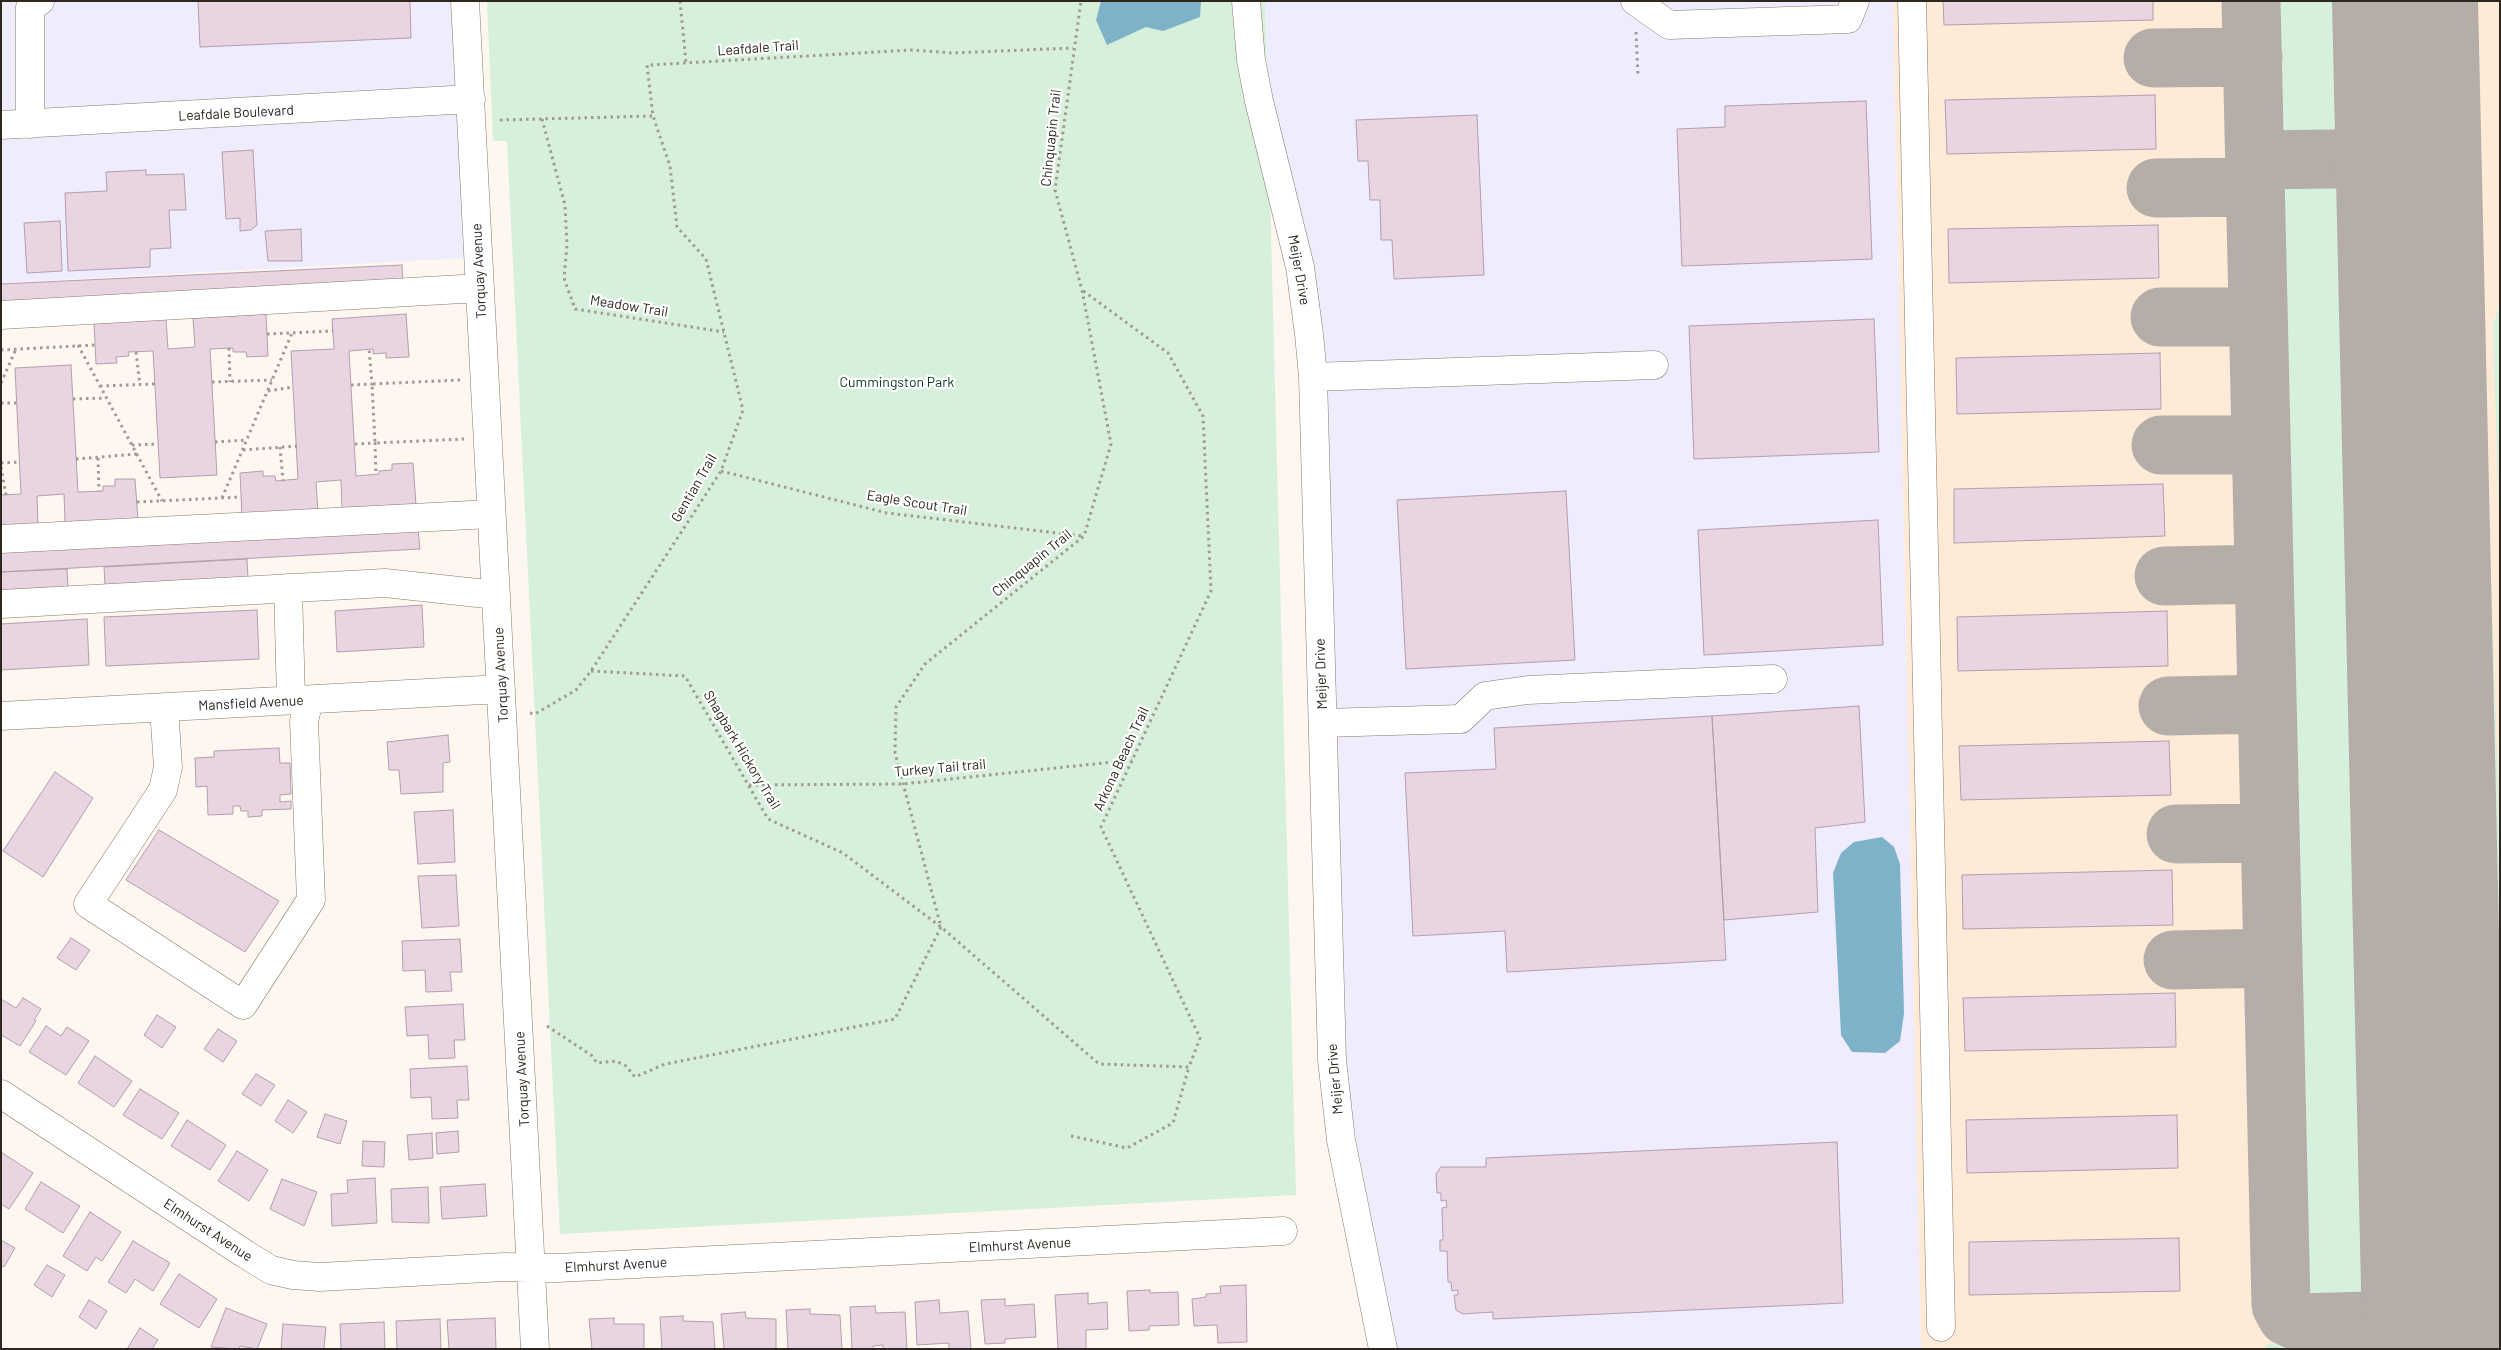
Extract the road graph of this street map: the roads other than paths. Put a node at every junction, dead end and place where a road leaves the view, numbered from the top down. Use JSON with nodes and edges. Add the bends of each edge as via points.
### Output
{"nodes":[{"id":1,"x":40,"y":1,"type":"edge"},
{"id":2,"x":465,"y":1,"type":"edge"},
{"id":3,"x":1246,"y":1,"type":"edge"},
{"id":4,"x":1635,"y":1,"type":"edge"},
{"id":5,"x":1855,"y":1,"type":"edge"},
{"id":6,"x":1912,"y":1,"type":"edge"},
{"id":7,"x":471,"y":99,"type":"junction"},
{"id":8,"x":30,"y":124,"type":"junction"},
{"id":9,"x":1,"y":125,"type":"edge"},
{"id":10,"x":480,"y":288,"type":"junction"},
{"id":11,"x":1,"y":315,"type":"edge"},
{"id":12,"x":1654,"y":365,"type":"dead end"},
{"id":13,"x":1313,"y":377,"type":"junction"},
{"id":14,"x":491,"y":514,"type":"junction"},
{"id":15,"x":1,"y":539,"type":"edge"},
{"id":16,"x":288,"y":588,"type":"junction"},
{"id":17,"x":496,"y":595,"type":"junction"},
{"id":18,"x":1,"y":604,"type":"edge"},
{"id":19,"x":1773,"y":679,"type":"dead end"},
{"id":20,"x":501,"y":689,"type":"junction"},
{"id":21,"x":300,"y":700,"type":"junction"},
{"id":22,"x":164,"y":708,"type":"junction"},
{"id":23,"x":1,"y":716,"type":"edge"},
{"id":24,"x":1323,"y":722,"type":"junction"},
{"id":25,"x":1,"y":1094,"type":"edge"},
{"id":26,"x":1283,"y":1232,"type":"dead end"},
{"id":27,"x":531,"y":1267,"type":"junction"},
{"id":28,"x":1940,"y":1327,"type":"dead end"},
{"id":29,"x":535,"y":1349,"type":"edge"},
{"id":30,"x":1383,"y":1349,"type":"edge"}],
"edges":[{"from":1,"to":8,"type":"street","via":[[30,7]]},
{"from":2,"to":7,"type":"street","name":"Torquay Avenue"},
{"from":3,"to":13,"type":"street","name":"Meijer Drive","via":[[1259,101],[1300,267]]},
{"from":4,"to":5,"type":"street","via":[[1669,25],[1848,19]]},
{"from":6,"to":28,"type":"street"},
{"from":7,"to":8,"type":"street","name":"Leafdale Boulevard"},
{"from":7,"to":10,"type":"street","name":"Torquay Avenue"},
{"from":8,"to":9,"type":"street","name":"Leafdale Boulevard"},
{"from":10,"to":11,"type":"street"},
{"from":10,"to":14,"type":"street","name":"Torquay Avenue"},
{"from":12,"to":13,"type":"street"},
{"from":13,"to":24,"type":"street","name":"Meijer Drive"},
{"from":14,"to":15,"type":"street"},
{"from":14,"to":17,"type":"street","name":"Torquay Avenue"},
{"from":16,"to":17,"type":"street","via":[[385,583]]},
{"from":16,"to":18,"type":"street"},
{"from":16,"to":21,"type":"street"},
{"from":17,"to":20,"type":"street","name":"Torquay Avenue"},
{"from":19,"to":24,"type":"street","via":[[1528,690],[1485,696],[1461,719]]},
{"from":20,"to":21,"type":"street","name":"Mansfield Avenue"},
{"from":20,"to":27,"type":"street","name":"Torquay Avenue"},
{"from":21,"to":22,"type":"street","name":"Mansfield Avenue"},
{"from":21,"to":22,"type":"street","via":[[304,720],[311,900],[243,1005],[88,904],[162,790],[168,767]]},
{"from":22,"to":23,"type":"street","name":"Mansfield Avenue"},
{"from":24,"to":30,"type":"street","name":"Meijer Drive","via":[[1333,1079],[1352,1202]]},
{"from":25,"to":27,"type":"street","name":"Elmhurst Avenue","via":[[270,1270],[320,1277]]},
{"from":26,"to":27,"type":"street","name":"Elmhurst Avenue"},
{"from":27,"to":29,"type":"street","name":"Torquay Avenue"}]}
